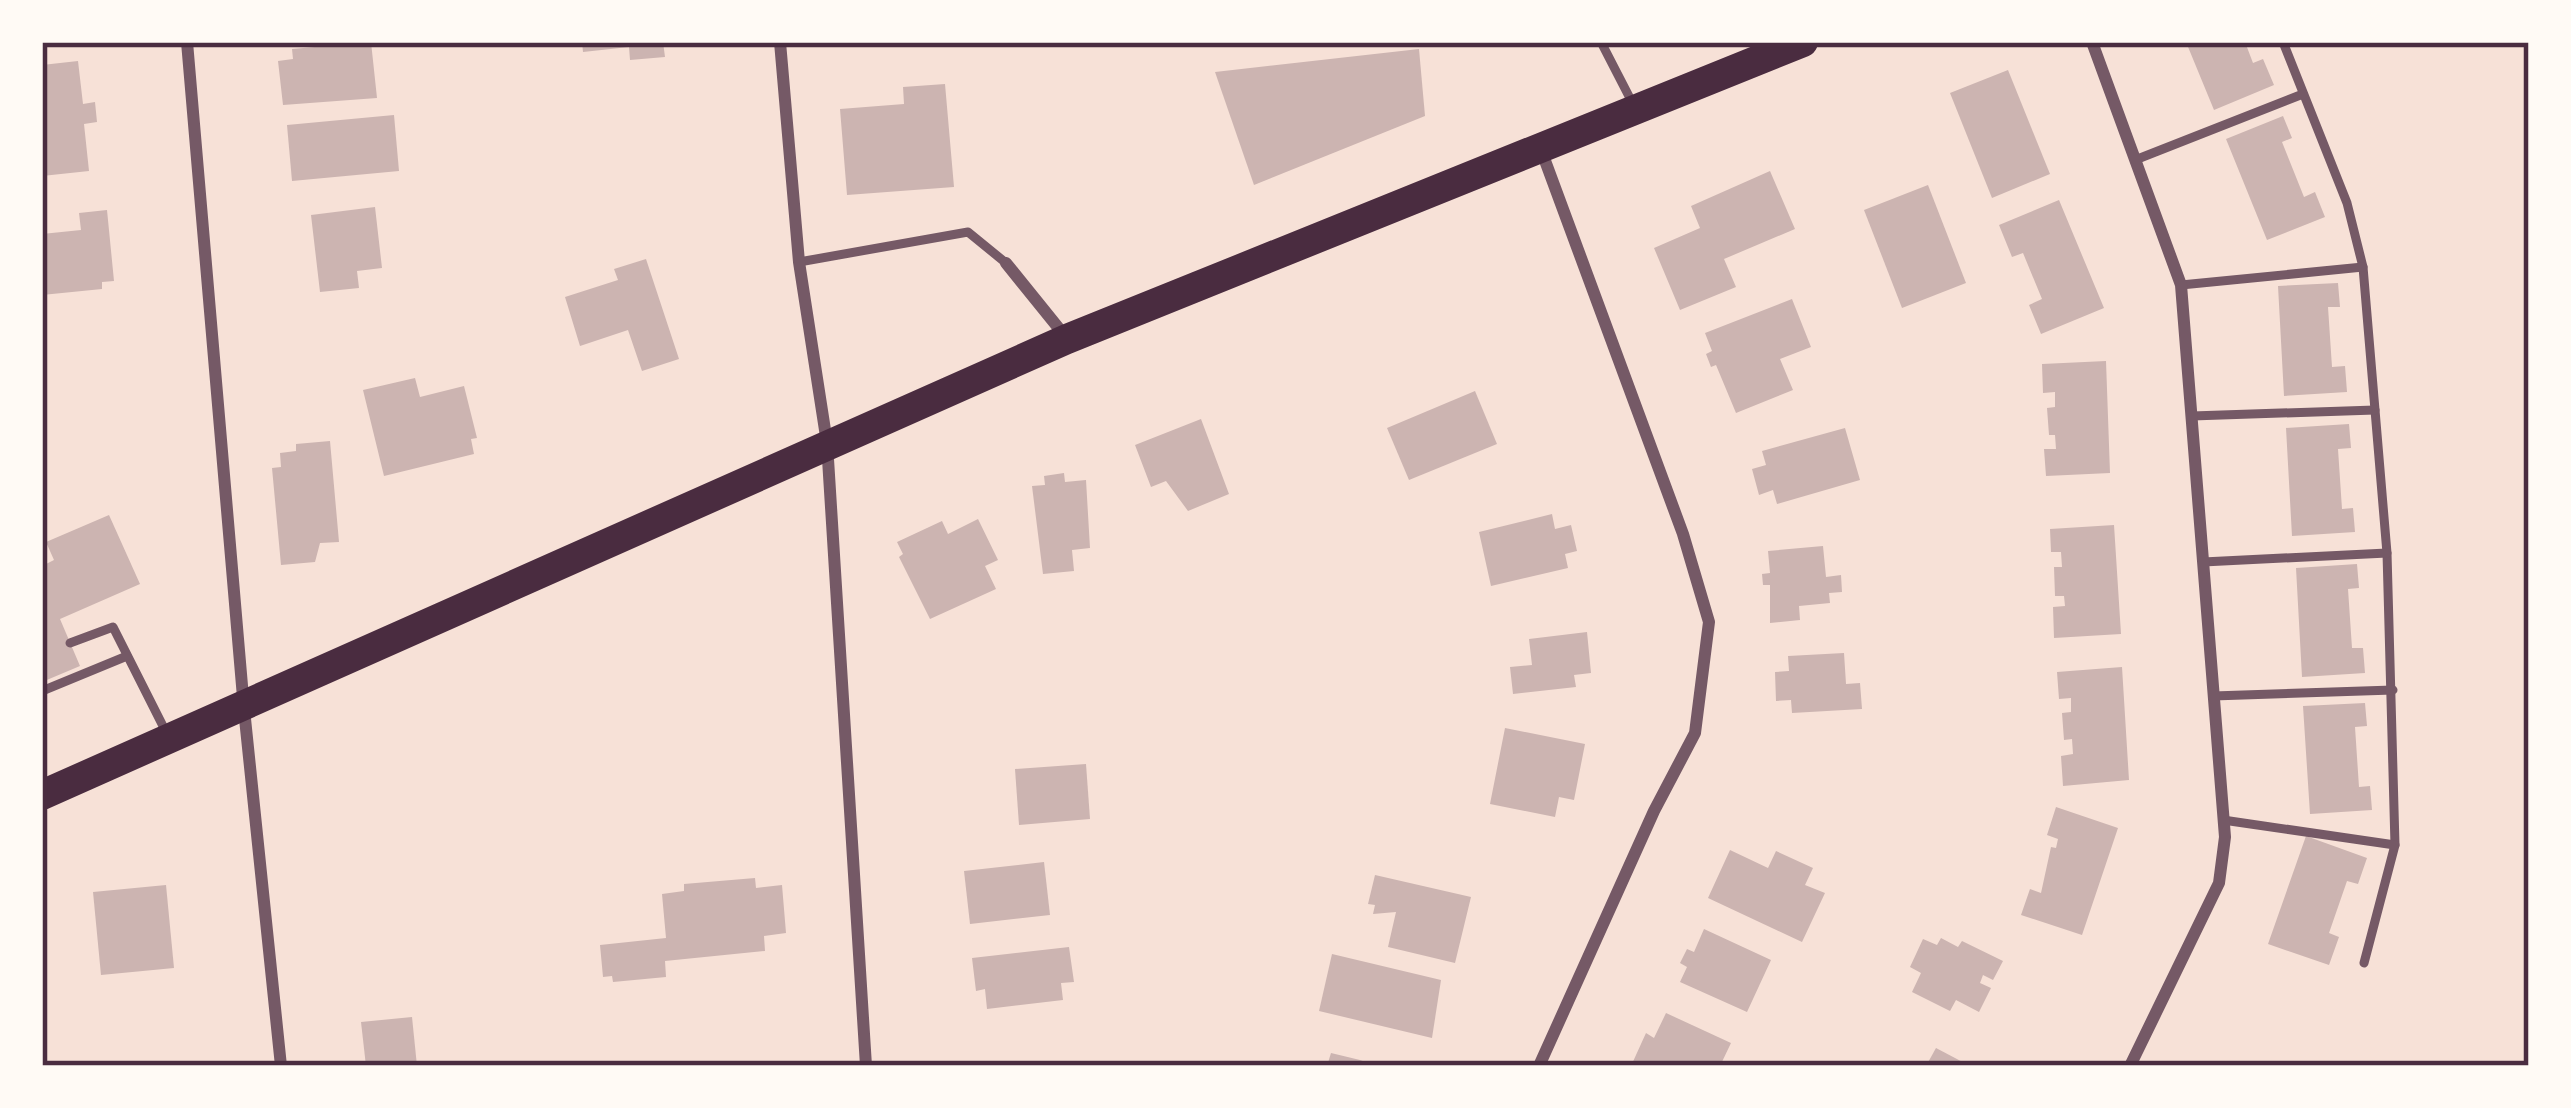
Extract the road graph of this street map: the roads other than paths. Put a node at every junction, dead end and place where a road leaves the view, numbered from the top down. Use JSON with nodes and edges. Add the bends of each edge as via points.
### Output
{"nodes":[{"id":1,"x":187,"y":42,"type":"edge"},
{"id":2,"x":780,"y":42,"type":"edge"},
{"id":3,"x":1601,"y":42,"type":"edge"},
{"id":4,"x":1803,"y":42,"type":"edge"},
{"id":5,"x":2092,"y":42,"type":"edge"},
{"id":6,"x":2283,"y":42,"type":"edge"},
{"id":7,"x":2303,"y":94,"type":"junction"},
{"id":8,"x":1634,"y":106,"type":"junction"},
{"id":9,"x":1539,"y":146,"type":"junction"},
{"id":10,"x":2135,"y":160,"type":"junction"},
{"id":11,"x":799,"y":262,"type":"junction"},
{"id":12,"x":1006,"y":262,"type":"joint"},
{"id":13,"x":2363,"y":268,"type":"junction"},
{"id":14,"x":2181,"y":285,"type":"junction"},
{"id":15,"x":1067,"y":339,"type":"junction"},
{"id":16,"x":2375,"y":410,"type":"junction"},
{"id":17,"x":2192,"y":416,"type":"junction"},
{"id":18,"x":826,"y":443,"type":"junction"},
{"id":19,"x":2387,"y":553,"type":"junction"},
{"id":20,"x":2203,"y":562,"type":"junction"},
{"id":21,"x":70,"y":643,"type":"dead end"},
{"id":22,"x":127,"y":656,"type":"junction"},
{"id":23,"x":2393,"y":690,"type":"junction"},
{"id":24,"x":42,"y":691,"type":"edge"},
{"id":25,"x":2213,"y":696,"type":"junction"},
{"id":26,"x":244,"y":709,"type":"junction"},
{"id":27,"x":171,"y":741,"type":"junction"},
{"id":28,"x":42,"y":795,"type":"edge"},
{"id":29,"x":2223,"y":820,"type":"junction"},
{"id":30,"x":2395,"y":845,"type":"junction"},
{"id":31,"x":2364,"y":963,"type":"dead end"},
{"id":32,"x":281,"y":1066,"type":"edge"},
{"id":33,"x":866,"y":1066,"type":"edge"},
{"id":34,"x":1538,"y":1066,"type":"edge"},
{"id":35,"x":2130,"y":1066,"type":"edge"}],
"edges":[{"from":1,"to":26,"type":"street"},
{"from":2,"to":11,"type":"street"},
{"from":3,"to":8,"type":"lane"},
{"from":4,"to":8,"type":"main road"},
{"from":5,"to":10,"type":"street"},
{"from":6,"to":7,"type":"lane"},
{"from":7,"to":10,"type":"lane"},
{"from":7,"to":13,"type":"lane","via":[[2347,202]]},
{"from":8,"to":9,"type":"main road"},
{"from":9,"to":15,"type":"main road"},
{"from":9,"to":34,"type":"street","via":[[1709,622],[1695,734]]},
{"from":10,"to":14,"type":"street"},
{"from":11,"to":12,"type":"lane","via":[[968,232]]},
{"from":11,"to":18,"type":"street"},
{"from":12,"to":15,"type":"street"},
{"from":13,"to":14,"type":"lane"},
{"from":13,"to":16,"type":"lane"},
{"from":14,"to":17,"type":"street"},
{"from":15,"to":18,"type":"main road"},
{"from":16,"to":17,"type":"lane"},
{"from":16,"to":19,"type":"lane"},
{"from":17,"to":20,"type":"street"},
{"from":18,"to":26,"type":"main road"},
{"from":18,"to":33,"type":"street"},
{"from":19,"to":20,"type":"lane"},
{"from":19,"to":23,"type":"lane"},
{"from":20,"to":25,"type":"street"},
{"from":21,"to":22,"type":"lane","via":[[113,626]]},
{"from":22,"to":24,"type":"lane"},
{"from":22,"to":27,"type":"lane"},
{"from":23,"to":25,"type":"lane"},
{"from":23,"to":30,"type":"lane"},
{"from":25,"to":29,"type":"street"},
{"from":26,"to":27,"type":"main road"},
{"from":26,"to":32,"type":"street"},
{"from":27,"to":28,"type":"main road"},
{"from":29,"to":30,"type":"lane"},
{"from":29,"to":35,"type":"street","via":[[2218,883]]},
{"from":30,"to":31,"type":"lane"}]}
